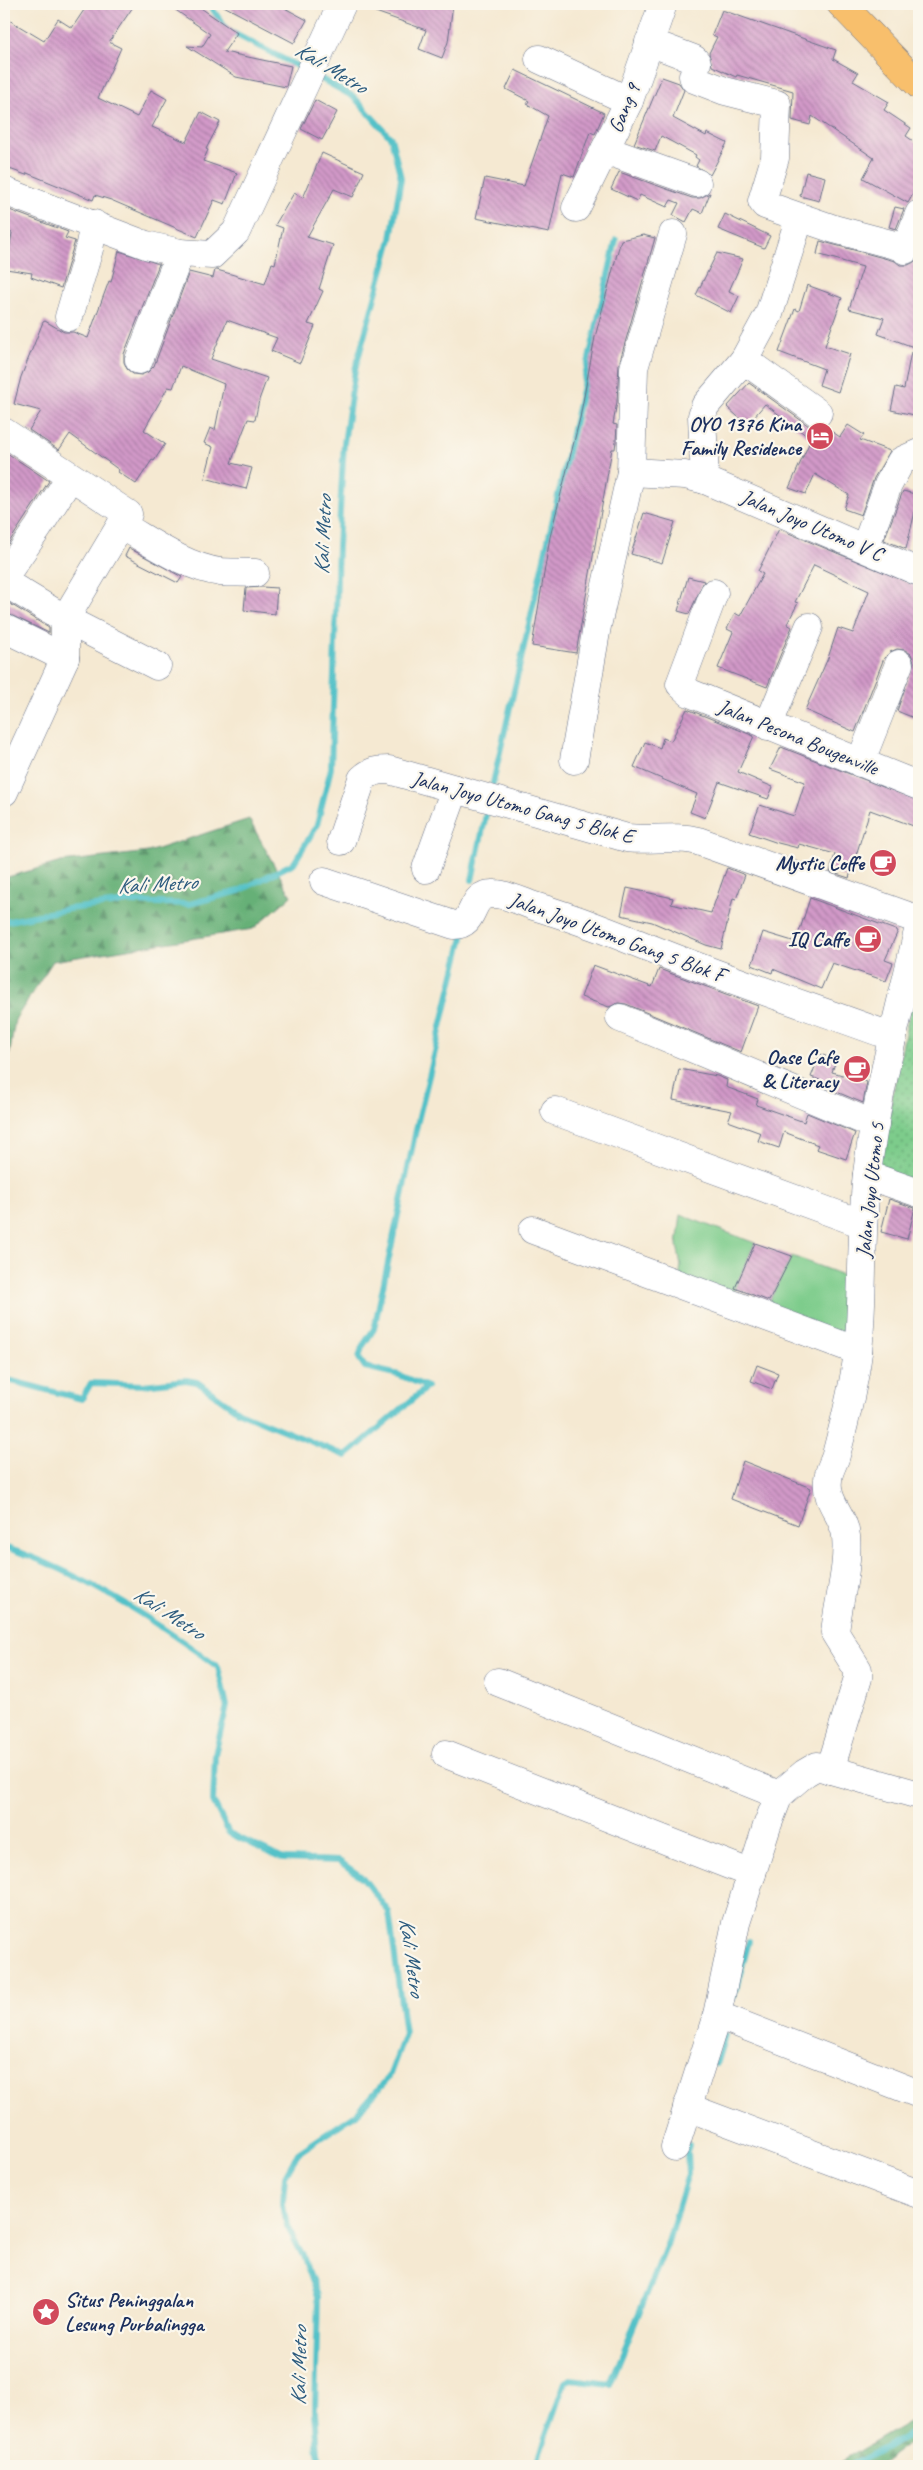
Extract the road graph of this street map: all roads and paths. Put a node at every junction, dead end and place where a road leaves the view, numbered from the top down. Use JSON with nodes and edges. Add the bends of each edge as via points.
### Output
{"nodes":[{"id":1,"x":342,"y":4,"type":"edge"},
{"id":2,"x":663,"y":4,"type":"edge"},
{"id":3,"x":841,"y":4,"type":"edge"},
{"id":4,"x":649,"y":42,"type":"junction"},
{"id":5,"x":539,"y":59,"type":"dead end"},
{"id":6,"x":919,"y":85,"type":"edge"},
{"id":7,"x":629,"y":101,"type":"junction"},
{"id":8,"x":605,"y":150,"type":"junction"},
{"id":9,"x":697,"y":183,"type":"dead end"},
{"id":10,"x":4,"y":191,"type":"edge"},
{"id":11,"x":576,"y":208,"type":"dead end"},
{"id":12,"x":919,"y":214,"type":"edge"},
{"id":13,"x":94,"y":224,"type":"junction"},
{"id":14,"x":797,"y":226,"type":"dead end"},
{"id":15,"x":673,"y":234,"type":"dead end"},
{"id":16,"x":180,"y":254,"type":"junction"},
{"id":17,"x":69,"y":317,"type":"dead end"},
{"id":18,"x":139,"y":360,"type":"dead end"},
{"id":19,"x":744,"y":360,"type":"junction"},
{"id":20,"x":818,"y":413,"type":"dead end"},
{"id":21,"x":4,"y":432,"type":"edge"},
{"id":22,"x":919,"y":453,"type":"edge"},
{"id":23,"x":631,"y":472,"type":"junction"},
{"id":24,"x":70,"y":477,"type":"junction"},
{"id":25,"x":705,"y":480,"type":"junction"},
{"id":26,"x":121,"y":525,"type":"junction"},
{"id":27,"x":865,"y":548,"type":"junction"},
{"id":28,"x":919,"y":572,"type":"edge"},
{"id":29,"x":255,"y":573,"type":"dead end"},
{"id":30,"x":4,"y":576,"type":"edge"},
{"id":31,"x":4,"y":582,"type":"edge"},
{"id":32,"x":714,"y":593,"type":"dead end"},
{"id":33,"x":65,"y":619,"type":"junction"},
{"id":34,"x":808,"y":627,"type":"dead end"},
{"id":35,"x":4,"y":628,"type":"edge"},
{"id":36,"x":65,"y":658,"type":"junction"},
{"id":37,"x":899,"y":664,"type":"dead end"},
{"id":38,"x":157,"y":666,"type":"dead end"},
{"id":39,"x":768,"y":726,"type":"junction"},
{"id":40,"x":574,"y":760,"type":"dead end"},
{"id":41,"x":860,"y":762,"type":"junction"},
{"id":42,"x":919,"y":786,"type":"edge"},
{"id":43,"x":455,"y":789,"type":"junction"},
{"id":44,"x":4,"y":792,"type":"edge"},
{"id":45,"x":341,"y":840,"type":"dead end"},
{"id":46,"x":426,"y":869,"type":"dead end"},
{"id":47,"x":324,"y":881,"type":"dead end"},
{"id":48,"x":919,"y":920,"type":"edge"},
{"id":49,"x":919,"y":927,"type":"edge"},
{"id":50,"x":620,"y":1018,"type":"dead end"},
{"id":51,"x":893,"y":1037,"type":"junction"},
{"id":52,"x":555,"y":1111,"type":"dead end"},
{"id":53,"x":875,"y":1125,"type":"junction"},
{"id":54,"x":876,"y":1178,"type":"junction"},
{"id":55,"x":919,"y":1193,"type":"edge"},
{"id":56,"x":863,"y":1224,"type":"junction"},
{"id":57,"x":533,"y":1230,"type":"dead end"},
{"id":58,"x":858,"y":1351,"type":"junction"},
{"id":59,"x":498,"y":1682,"type":"dead end"},
{"id":60,"x":446,"y":1754,"type":"dead end"},
{"id":61,"x":830,"y":1770,"type":"junction"},
{"id":62,"x":779,"y":1795,"type":"junction"},
{"id":63,"x":919,"y":1795,"type":"edge"},
{"id":64,"x":752,"y":1874,"type":"junction"},
{"id":65,"x":717,"y":2015,"type":"junction"},
{"id":66,"x":919,"y":2094,"type":"edge"},
{"id":67,"x":687,"y":2107,"type":"junction"},
{"id":68,"x":675,"y":2147,"type":"dead end"},
{"id":69,"x":919,"y":2194,"type":"edge"}],
"edges":[{"from":1,"to":16,"type":"street","via":[[236,232],[212,255]]},
{"from":2,"to":4,"type":"street","name":"Gang 9"},
{"from":3,"to":6,"type":"main road"},
{"from":4,"to":7,"type":"street","name":"Gang 9"},
{"from":4,"to":12,"type":"street","via":[[694,59],[697,63],[694,79],[725,91],[777,104],[775,158],[762,201],[764,205],[834,230],[905,249]]},
{"from":5,"to":7,"type":"street"},
{"from":7,"to":8,"type":"street","name":"Gang 9"},
{"from":8,"to":9,"type":"street"},
{"from":8,"to":11,"type":"street","name":"Gang 9"},
{"from":10,"to":13,"type":"street"},
{"from":13,"to":16,"type":"street","via":[[146,245]]},
{"from":13,"to":17,"type":"street"},
{"from":14,"to":19,"type":"street","via":[[769,314]]},
{"from":15,"to":23,"type":"street","via":[[634,368]]},
{"from":16,"to":18,"type":"street"},
{"from":19,"to":20,"type":"street"},
{"from":19,"to":25,"type":"street","via":[[705,406],[702,416]]},
{"from":21,"to":24,"type":"street"},
{"from":22,"to":27,"type":"street","via":[[901,461],[888,485]]},
{"from":23,"to":25,"type":"street","name":"Jalan Joyo Utomo V C","via":[[685,475]]},
{"from":23,"to":40,"type":"street","via":[[597,626]]},
{"from":24,"to":26,"type":"street","via":[[128,514]]},
{"from":24,"to":30,"type":"street"},
{"from":25,"to":27,"type":"street","name":"Jalan Joyo Utomo V C"},
{"from":26,"to":29,"type":"street","via":[[195,564],[219,572]]},
{"from":26,"to":33,"type":"street"},
{"from":27,"to":28,"type":"street","name":"Jalan Joyo Utomo V C"},
{"from":31,"to":33,"type":"street"},
{"from":32,"to":39,"type":"street","name":"Jalan Pesona Bougenville","via":[[680,684],[690,693]]},
{"from":33,"to":36,"type":"street"},
{"from":33,"to":38,"type":"street"},
{"from":34,"to":39,"type":"street"},
{"from":35,"to":36,"type":"street"},
{"from":36,"to":44,"type":"street"},
{"from":37,"to":41,"type":"street"},
{"from":39,"to":41,"type":"street","name":"Jalan Pesona Bougenville"},
{"from":41,"to":42,"type":"street","name":"Jalan Pesona Bougenville"},
{"from":43,"to":45,"type":"street","name":"Jalan Joyo Utomo Gang 5 Blok E","via":[[389,770],[369,773],[362,779]]},
{"from":43,"to":46,"type":"street"},
{"from":43,"to":48,"type":"street","name":"Jalan Joyo Utomo Gang 5 Blok E","via":[[627,838],[698,841]]},
{"from":47,"to":51,"type":"street","name":"Jalan Joyo Utomo Gang 5 Blok F","via":[[454,924],[469,918],[480,897],[497,894],[583,921],[715,974]]},
{"from":49,"to":51,"type":"street","name":"Jalan Joyo Utomo 5"},
{"from":50,"to":53,"type":"street"},
{"from":51,"to":53,"type":"street","name":"Jalan Joyo Utomo 5"},
{"from":52,"to":56,"type":"street"},
{"from":53,"to":54,"type":"street","name":"Jalan Joyo Utomo 5"},
{"from":54,"to":55,"type":"street"},
{"from":54,"to":56,"type":"street","name":"Jalan Joyo Utomo 5"},
{"from":56,"to":58,"type":"street","name":"Jalan Joyo Utomo 5"},
{"from":57,"to":58,"type":"street"},
{"from":58,"to":61,"type":"street","name":"Jalan Joyo Utomo 5","via":[[836,1456],[828,1479],[831,1504],[842,1517],[847,1550],[835,1633],[855,1664],[858,1678]]},
{"from":59,"to":62,"type":"street"},
{"from":60,"to":64,"type":"street"},
{"from":61,"to":62,"type":"street","via":[[817,1766]]},
{"from":61,"to":63,"type":"street"},
{"from":62,"to":64,"type":"street"},
{"from":64,"to":65,"type":"street","via":[[725,1968]]},
{"from":65,"to":66,"type":"street"},
{"from":65,"to":67,"type":"street"},
{"from":67,"to":68,"type":"street"},
{"from":67,"to":69,"type":"street"}]}
